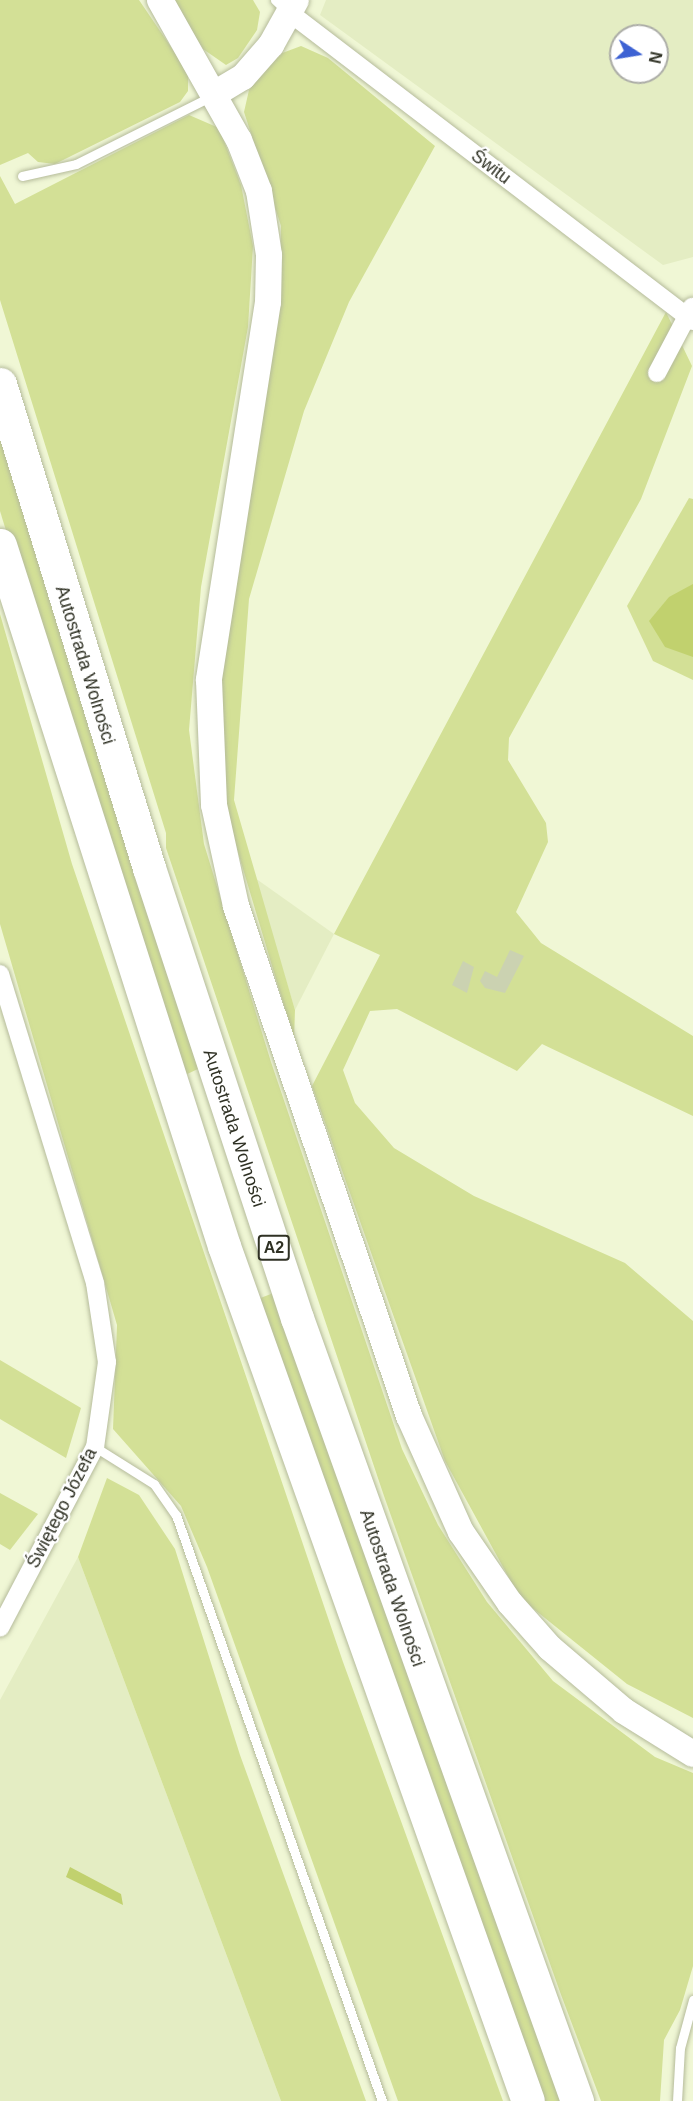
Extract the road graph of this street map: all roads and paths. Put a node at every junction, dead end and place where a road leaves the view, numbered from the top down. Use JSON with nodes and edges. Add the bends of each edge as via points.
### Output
{"nodes":[{"id":1,"x":160,"y":0,"type":"edge"},
{"id":2,"x":287,"y":4,"type":"edge"},
{"id":3,"x":216,"y":93,"type":"junction"},
{"id":4,"x":22,"y":176,"type":"dead end"},
{"id":5,"x":691,"y":314,"type":"edge"},
{"id":6,"x":657,"y":374,"type":"dead end"},
{"id":7,"x":0,"y":384,"type":"edge"},
{"id":8,"x":0,"y":545,"type":"edge"},
{"id":9,"x":0,"y":974,"type":"edge"},
{"id":10,"x":95,"y":1447,"type":"junction"},
{"id":11,"x":0,"y":1628,"type":"edge"},
{"id":12,"x":693,"y":1754,"type":"edge"},
{"id":13,"x":693,"y":2000,"type":"edge"},
{"id":14,"x":382,"y":2101,"type":"edge"},
{"id":15,"x":528,"y":2101,"type":"edge"},
{"id":16,"x":577,"y":2101,"type":"edge"},
{"id":17,"x":677,"y":2101,"type":"edge"}],
"edges":[{"from":1,"to":3,"type":"street"},
{"from":2,"to":3,"type":"street","via":[[243,77]]},
{"from":2,"to":5,"type":"street","name":"Świtu"},
{"from":3,"to":4,"type":"lane","via":[[76,164]]},
{"from":3,"to":12,"type":"street","via":[[259,190],[269,277],[209,680],[214,805],[236,906],[408,1416],[453,1517],[498,1587],[550,1648],[624,1711]]},
{"from":5,"to":6,"type":"street"},
{"from":7,"to":16,"type":"highway","name":"Autostrada Wolności","number":"A2","via":[[149,868],[297,1318]]},
{"from":8,"to":15,"type":"highway","number":"A2","via":[[224,1246]]},
{"from":9,"to":10,"type":"street","name":"Świętego Józefa","via":[[101,1311],[107,1362]]},
{"from":10,"to":11,"type":"street","name":"Świętego Józefa"},
{"from":10,"to":14,"type":"lane","via":[[146,1477],[176,1515]]},
{"from":13,"to":17,"type":"lane","via":[[680,2048]]}]}
